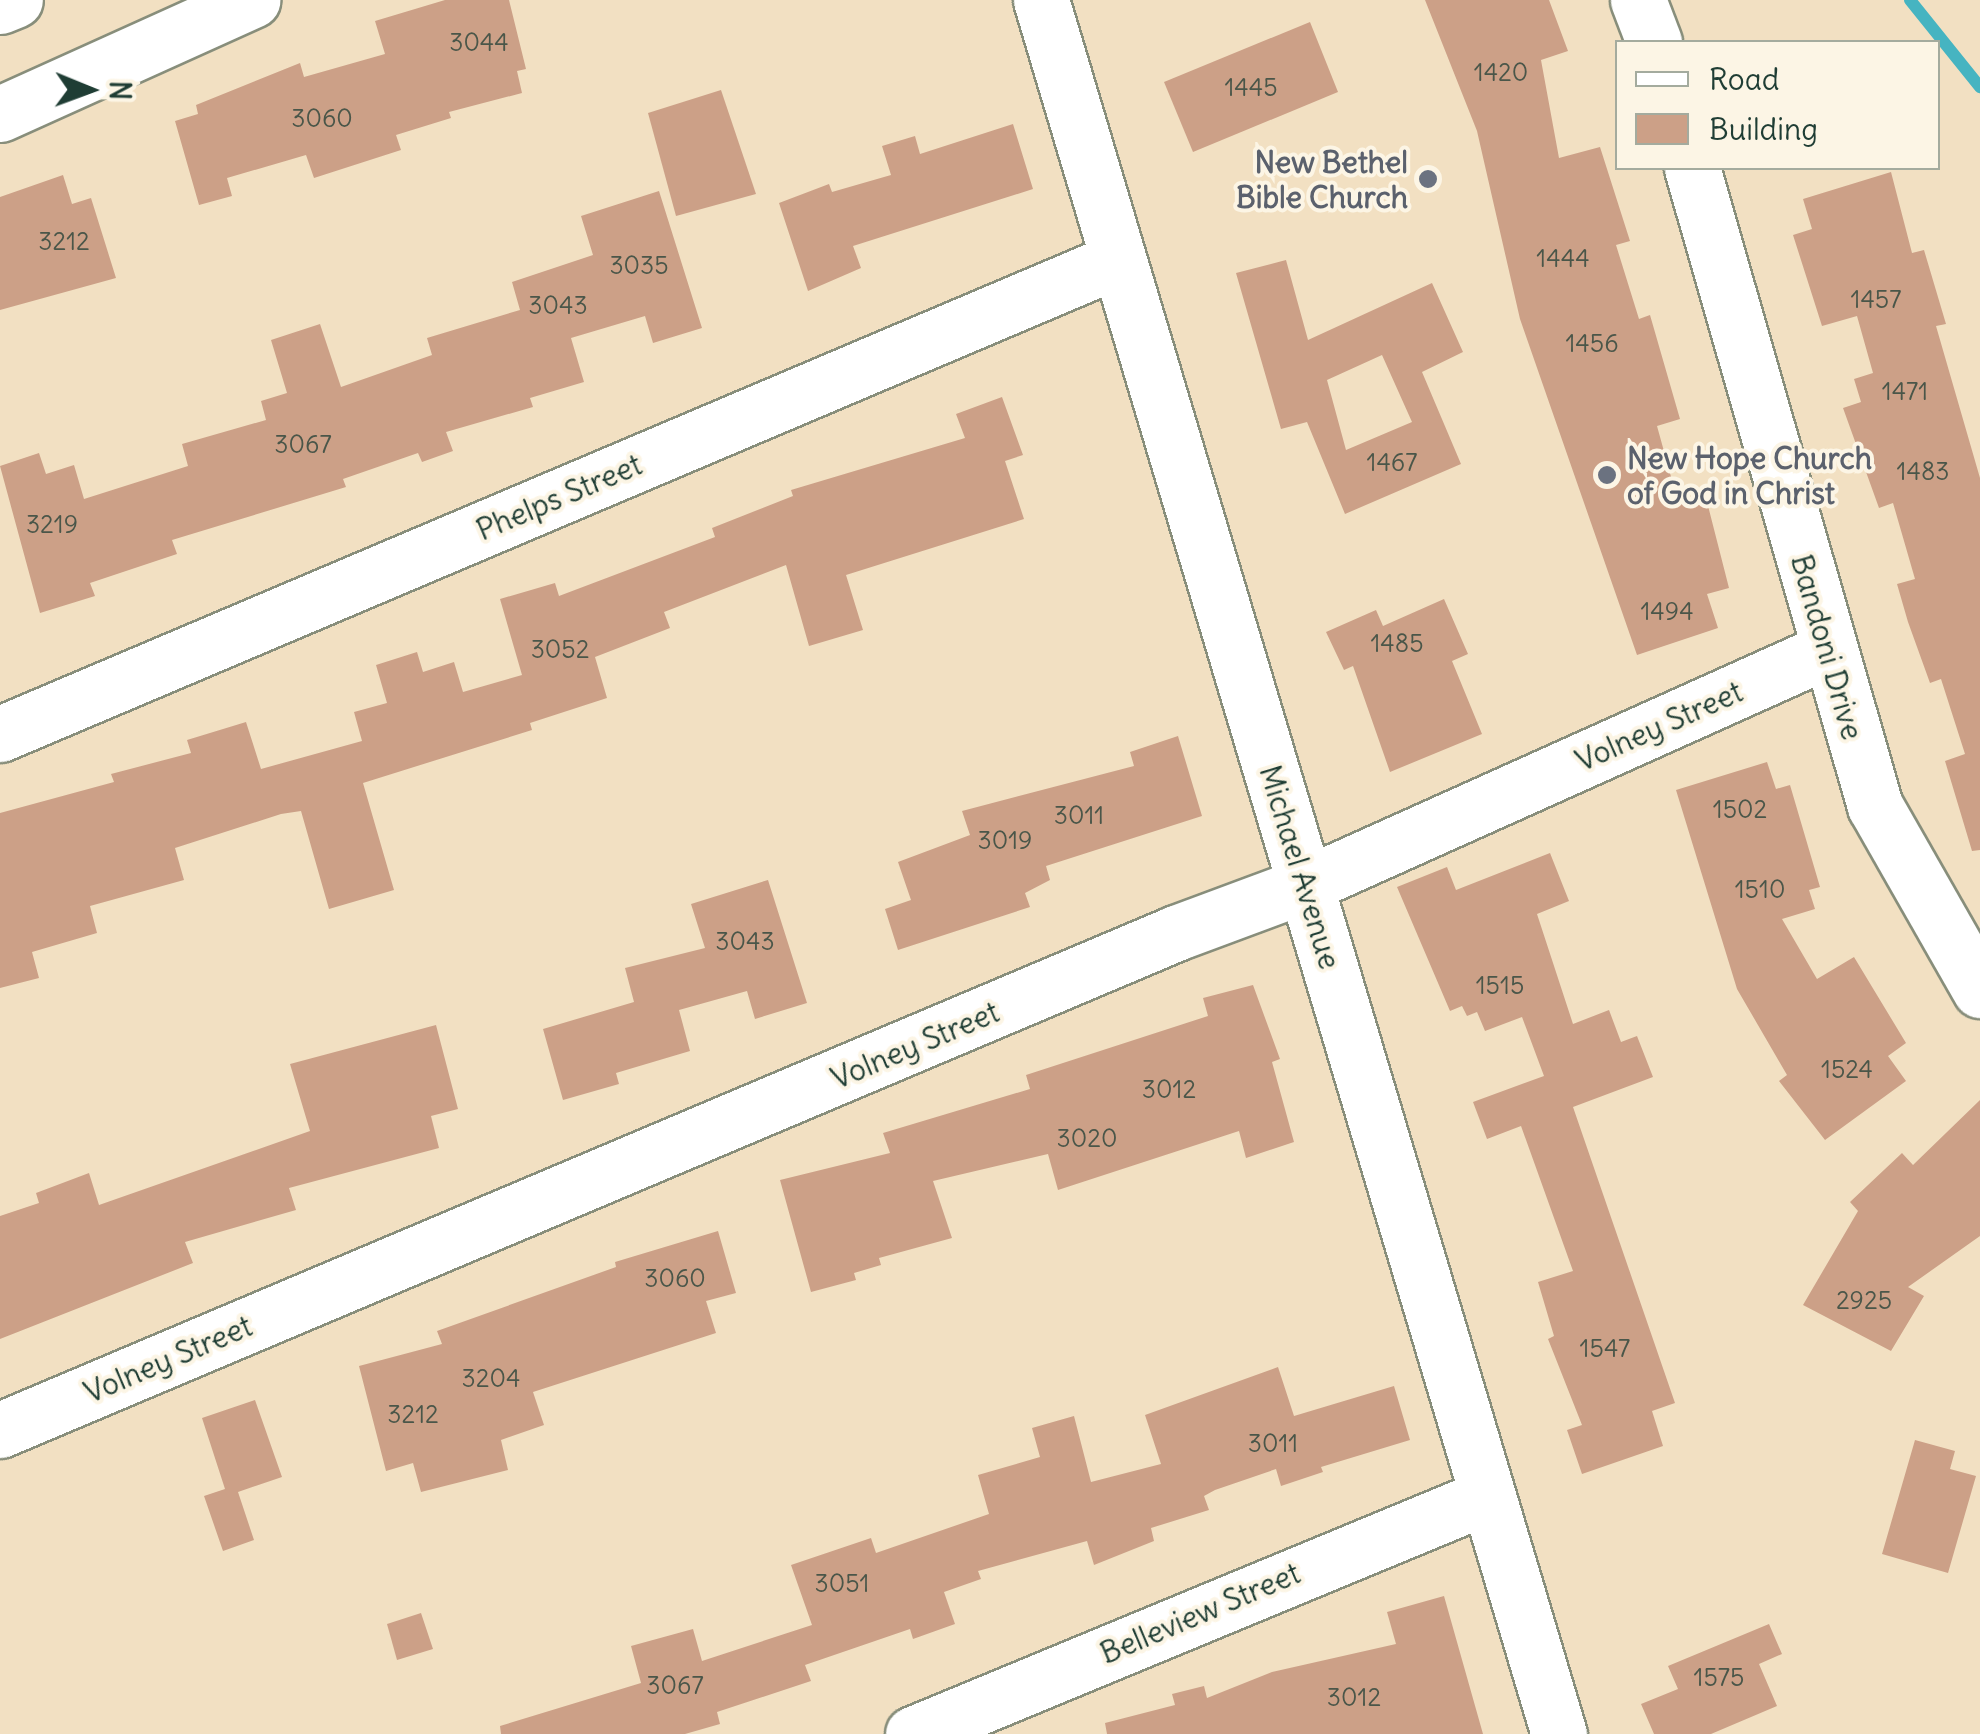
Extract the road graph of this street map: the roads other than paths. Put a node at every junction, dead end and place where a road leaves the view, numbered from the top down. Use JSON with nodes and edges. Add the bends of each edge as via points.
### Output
{"nodes":[{"id":1,"x":14,"y":0,"type":"edge"},
{"id":2,"x":252,"y":0,"type":"edge"},
{"id":3,"x":1041,"y":0,"type":"edge"},
{"id":4,"x":1638,"y":0,"type":"edge"},
{"id":5,"x":0,"y":6,"type":"edge"},
{"id":6,"x":1653,"y":40,"type":"edge"},
{"id":7,"x":0,"y":114,"type":"edge"},
{"id":8,"x":1693,"y":170,"type":"edge"},
{"id":9,"x":1118,"y":260,"type":"junction"},
{"id":10,"x":1826,"y":651,"type":"junction"},
{"id":11,"x":0,"y":734,"type":"edge"},
{"id":12,"x":1305,"y":884,"type":"junction"},
{"id":13,"x":1980,"y":990,"type":"edge"},
{"id":14,"x":0,"y":1430,"type":"edge"},
{"id":15,"x":1488,"y":1496,"type":"junction"},
{"id":16,"x":913,"y":1734,"type":"edge"},
{"id":17,"x":1559,"y":1734,"type":"edge"}],
"edges":[{"from":1,"to":5,"type":"street"},
{"from":2,"to":7,"type":"street"},
{"from":3,"to":9,"type":"street","name":"Michael Avenue"},
{"from":4,"to":6,"type":"street"},
{"from":8,"to":10,"type":"street","name":"Bandoni Drive"},
{"from":9,"to":11,"type":"street","name":"Phelps Street"},
{"from":9,"to":12,"type":"street","name":"Michael Avenue"},
{"from":10,"to":12,"type":"street","name":"Volney Street"},
{"from":10,"to":13,"type":"street","name":"Bandoni Drive","via":[[1875,806]]},
{"from":12,"to":14,"type":"street","name":"Volney Street"},
{"from":12,"to":15,"type":"street","name":"Michael Avenue"},
{"from":15,"to":16,"type":"street","name":"Belleview Street"},
{"from":15,"to":17,"type":"street","name":"Michael Avenue"}]}
